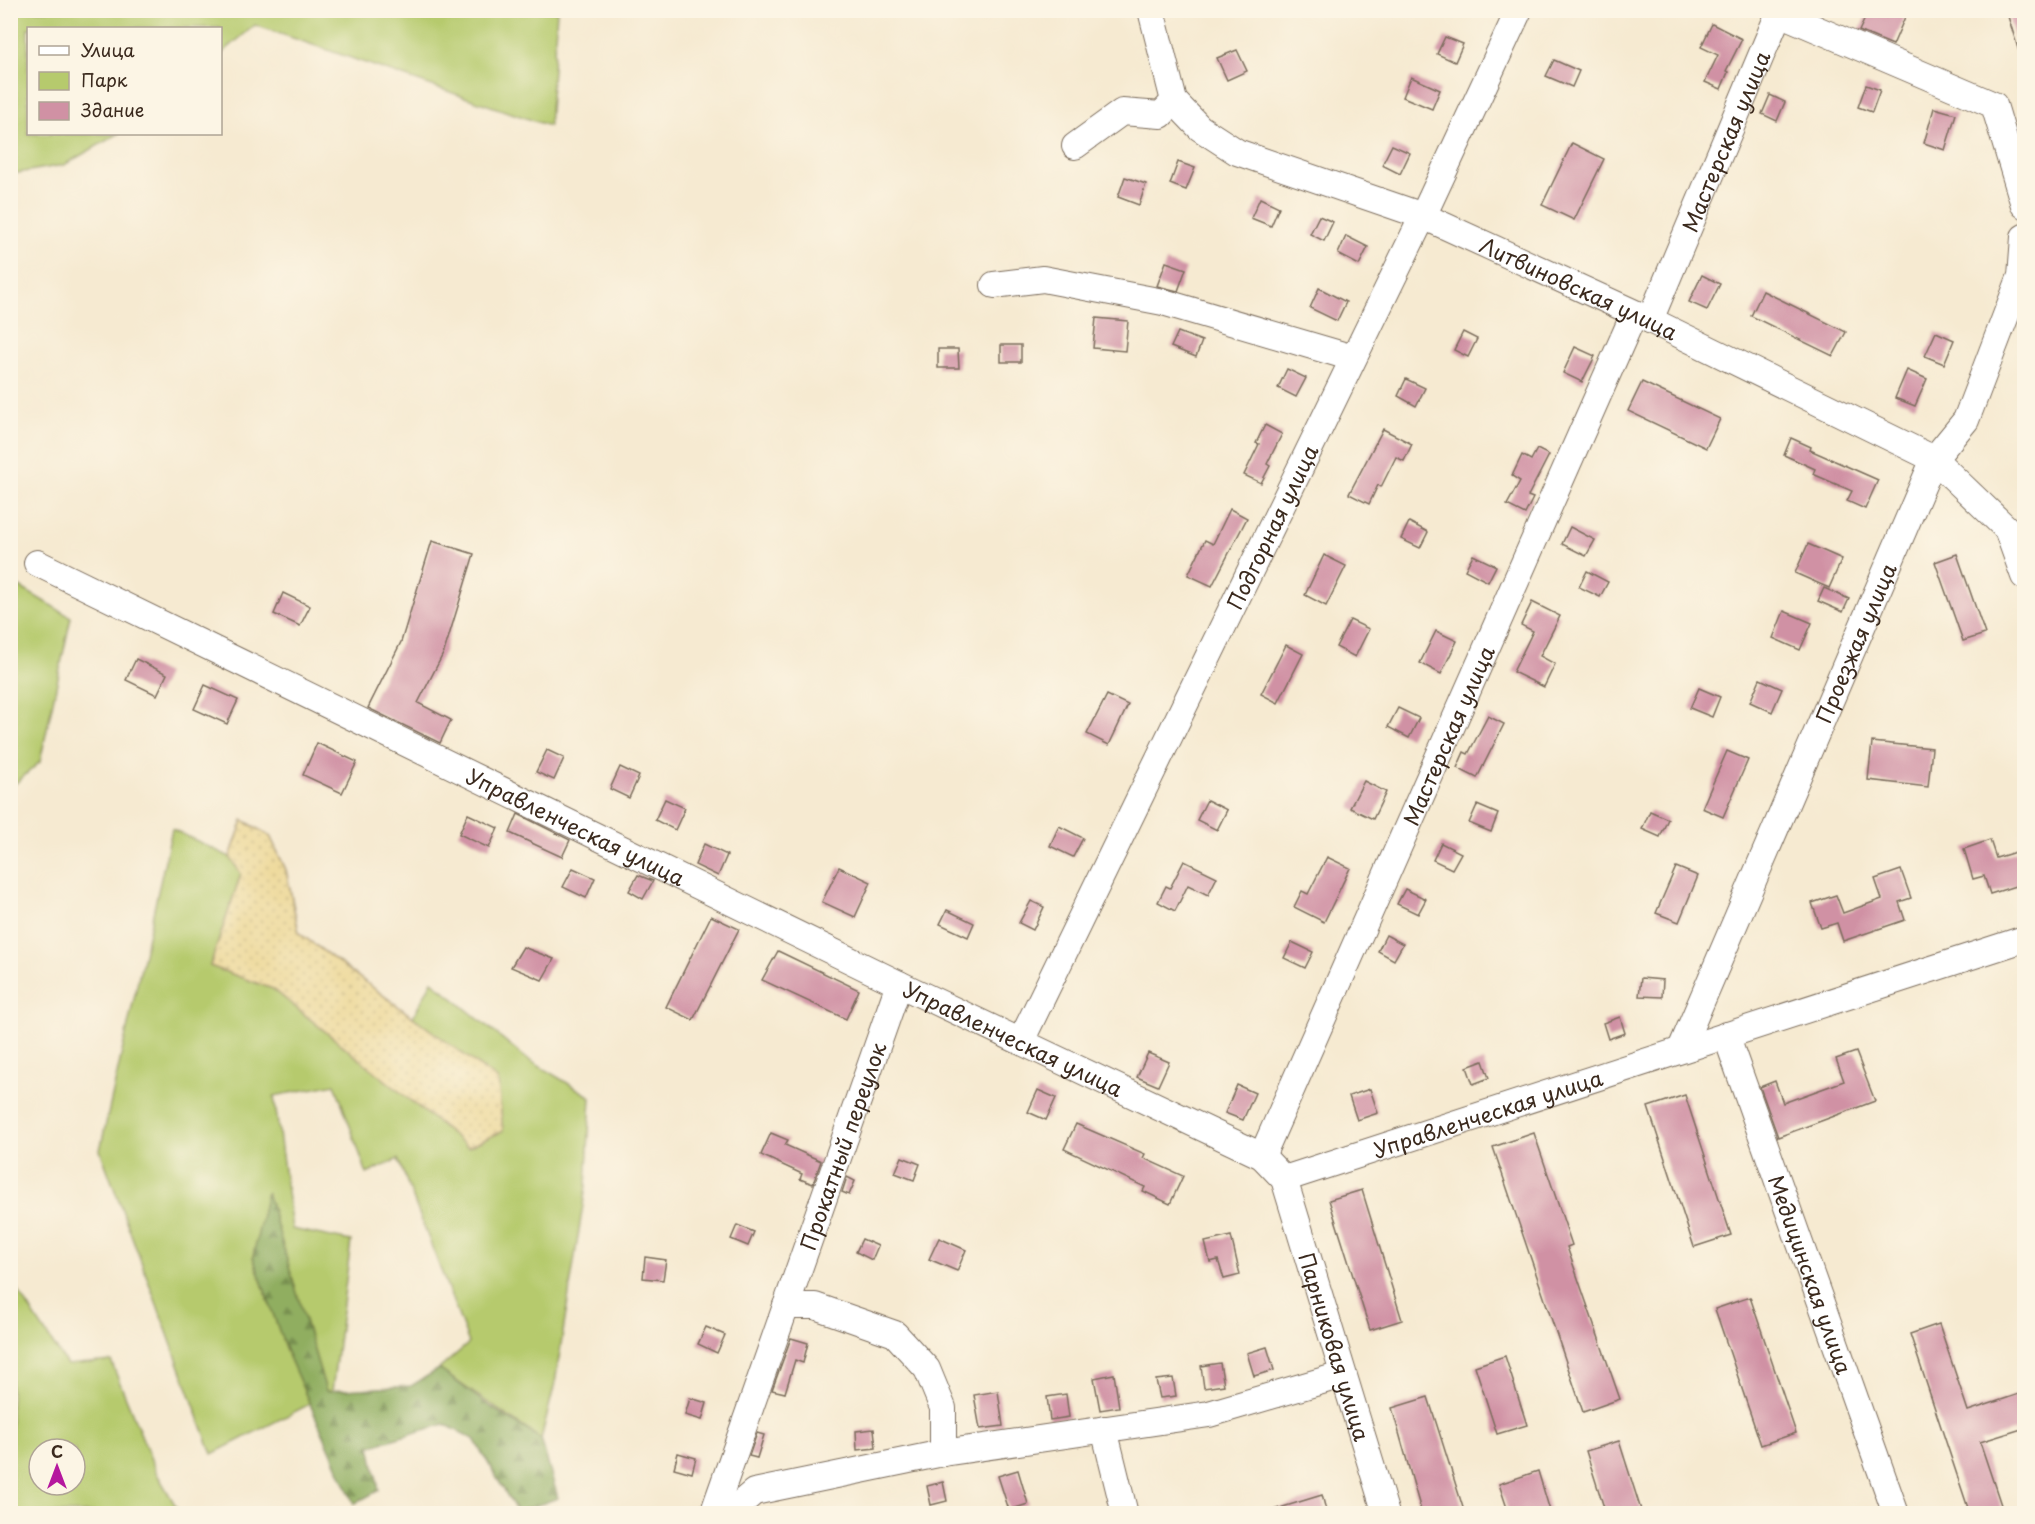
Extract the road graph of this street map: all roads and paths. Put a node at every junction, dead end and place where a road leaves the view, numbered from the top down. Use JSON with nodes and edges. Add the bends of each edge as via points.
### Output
{"nodes":[{"id":1,"x":1151,"y":10,"type":"edge"},
{"id":2,"x":1519,"y":10,"type":"edge"},
{"id":3,"x":1174,"y":101,"type":"junction"},
{"id":4,"x":1075,"y":146,"type":"dead end"},
{"id":5,"x":2025,"y":205,"type":"edge"},
{"id":6,"x":1423,"y":216,"type":"junction"},
{"id":7,"x":2025,"y":237,"type":"edge"},
{"id":8,"x":994,"y":285,"type":"dead end"},
{"id":9,"x":1642,"y":317,"type":"junction"},
{"id":10,"x":1353,"y":358,"type":"junction"},
{"id":11,"x":1934,"y":459,"type":"junction"},
{"id":12,"x":37,"y":563,"type":"dead end"},
{"id":13,"x":2025,"y":576,"type":"edge"},
{"id":14,"x":2025,"y":939,"type":"edge"},
{"id":15,"x":899,"y":984,"type":"junction"},
{"id":16,"x":1726,"y":1035,"type":"junction"},
{"id":17,"x":1021,"y":1041,"type":"junction"},
{"id":18,"x":1681,"y":1049,"type":"junction"},
{"id":19,"x":1262,"y":1156,"type":"junction"},
{"id":20,"x":1284,"y":1179,"type":"junction"},
{"id":21,"x":786,"y":1306,"type":"junction"},
{"id":22,"x":1342,"y":1375,"type":"junction"},
{"id":23,"x":1104,"y":1429,"type":"junction"},
{"id":24,"x":944,"y":1453,"type":"junction"},
{"id":25,"x":713,"y":1514,"type":"edge"},
{"id":26,"x":728,"y":1514,"type":"edge"},
{"id":27,"x":1125,"y":1514,"type":"edge"},
{"id":28,"x":1386,"y":1514,"type":"edge"},
{"id":29,"x":1896,"y":1514,"type":"edge"}],
"edges":[{"from":1,"to":3,"type":"street","name":"Литвиновская улица"},
{"from":2,"to":6,"type":"street","name":"Подгорная улица"},
{"from":3,"to":4,"type":"street","via":[[1161,115],[1122,112]]},
{"from":3,"to":6,"type":"street","name":"Литвиновская улица","via":[[1200,128],[1237,152]]},
{"from":5,"to":9,"type":"street","name":"Мастерская улица","via":[[1994,105],[1779,13]]},
{"from":6,"to":9,"type":"street","name":"Литвиновская улица"},
{"from":6,"to":10,"type":"street","name":"Подгорная улица"},
{"from":7,"to":11,"type":"street","name":"Проезжая улица","via":[[2022,276],[1966,420]]},
{"from":8,"to":10,"type":"street","via":[[1043,279],[1162,302]]},
{"from":9,"to":11,"type":"street","name":"Литвиновская улица"},
{"from":9,"to":19,"type":"street","name":"Мастерская улица"},
{"from":10,"to":17,"type":"street","name":"Подгорная улица"},
{"from":11,"to":13,"type":"street","name":"Литвиновская улица","via":[[2007,529]]},
{"from":11,"to":18,"type":"street","name":"Проезжая улица"},
{"from":12,"to":15,"type":"street","name":"Управленческая улица"},
{"from":14,"to":16,"type":"street","name":"Управленческая улица"},
{"from":15,"to":17,"type":"street","name":"Управленческая улица"},
{"from":15,"to":21,"type":"street","name":"Прокатный переулок"},
{"from":16,"to":18,"type":"street","name":"Управленческая улица"},
{"from":16,"to":29,"type":"street","name":"Медицинская улица"},
{"from":17,"to":19,"type":"street","name":"Управленческая улица"},
{"from":18,"to":20,"type":"street","name":"Управленческая улица"},
{"from":19,"to":20,"type":"street","name":"Управленческая улица"},
{"from":20,"to":22,"type":"street","name":"Парниковая улица"},
{"from":21,"to":24,"type":"street","via":[[815,1306],[895,1334],[927,1369],[943,1408]]},
{"from":21,"to":25,"type":"street","name":"Прокатный переулок"},
{"from":22,"to":23,"type":"street","via":[[1209,1414]]},
{"from":22,"to":28,"type":"street","name":"Парниковая улица"},
{"from":23,"to":24,"type":"street"},
{"from":23,"to":27,"type":"street"},
{"from":24,"to":26,"type":"street","via":[[754,1492]]}]}
